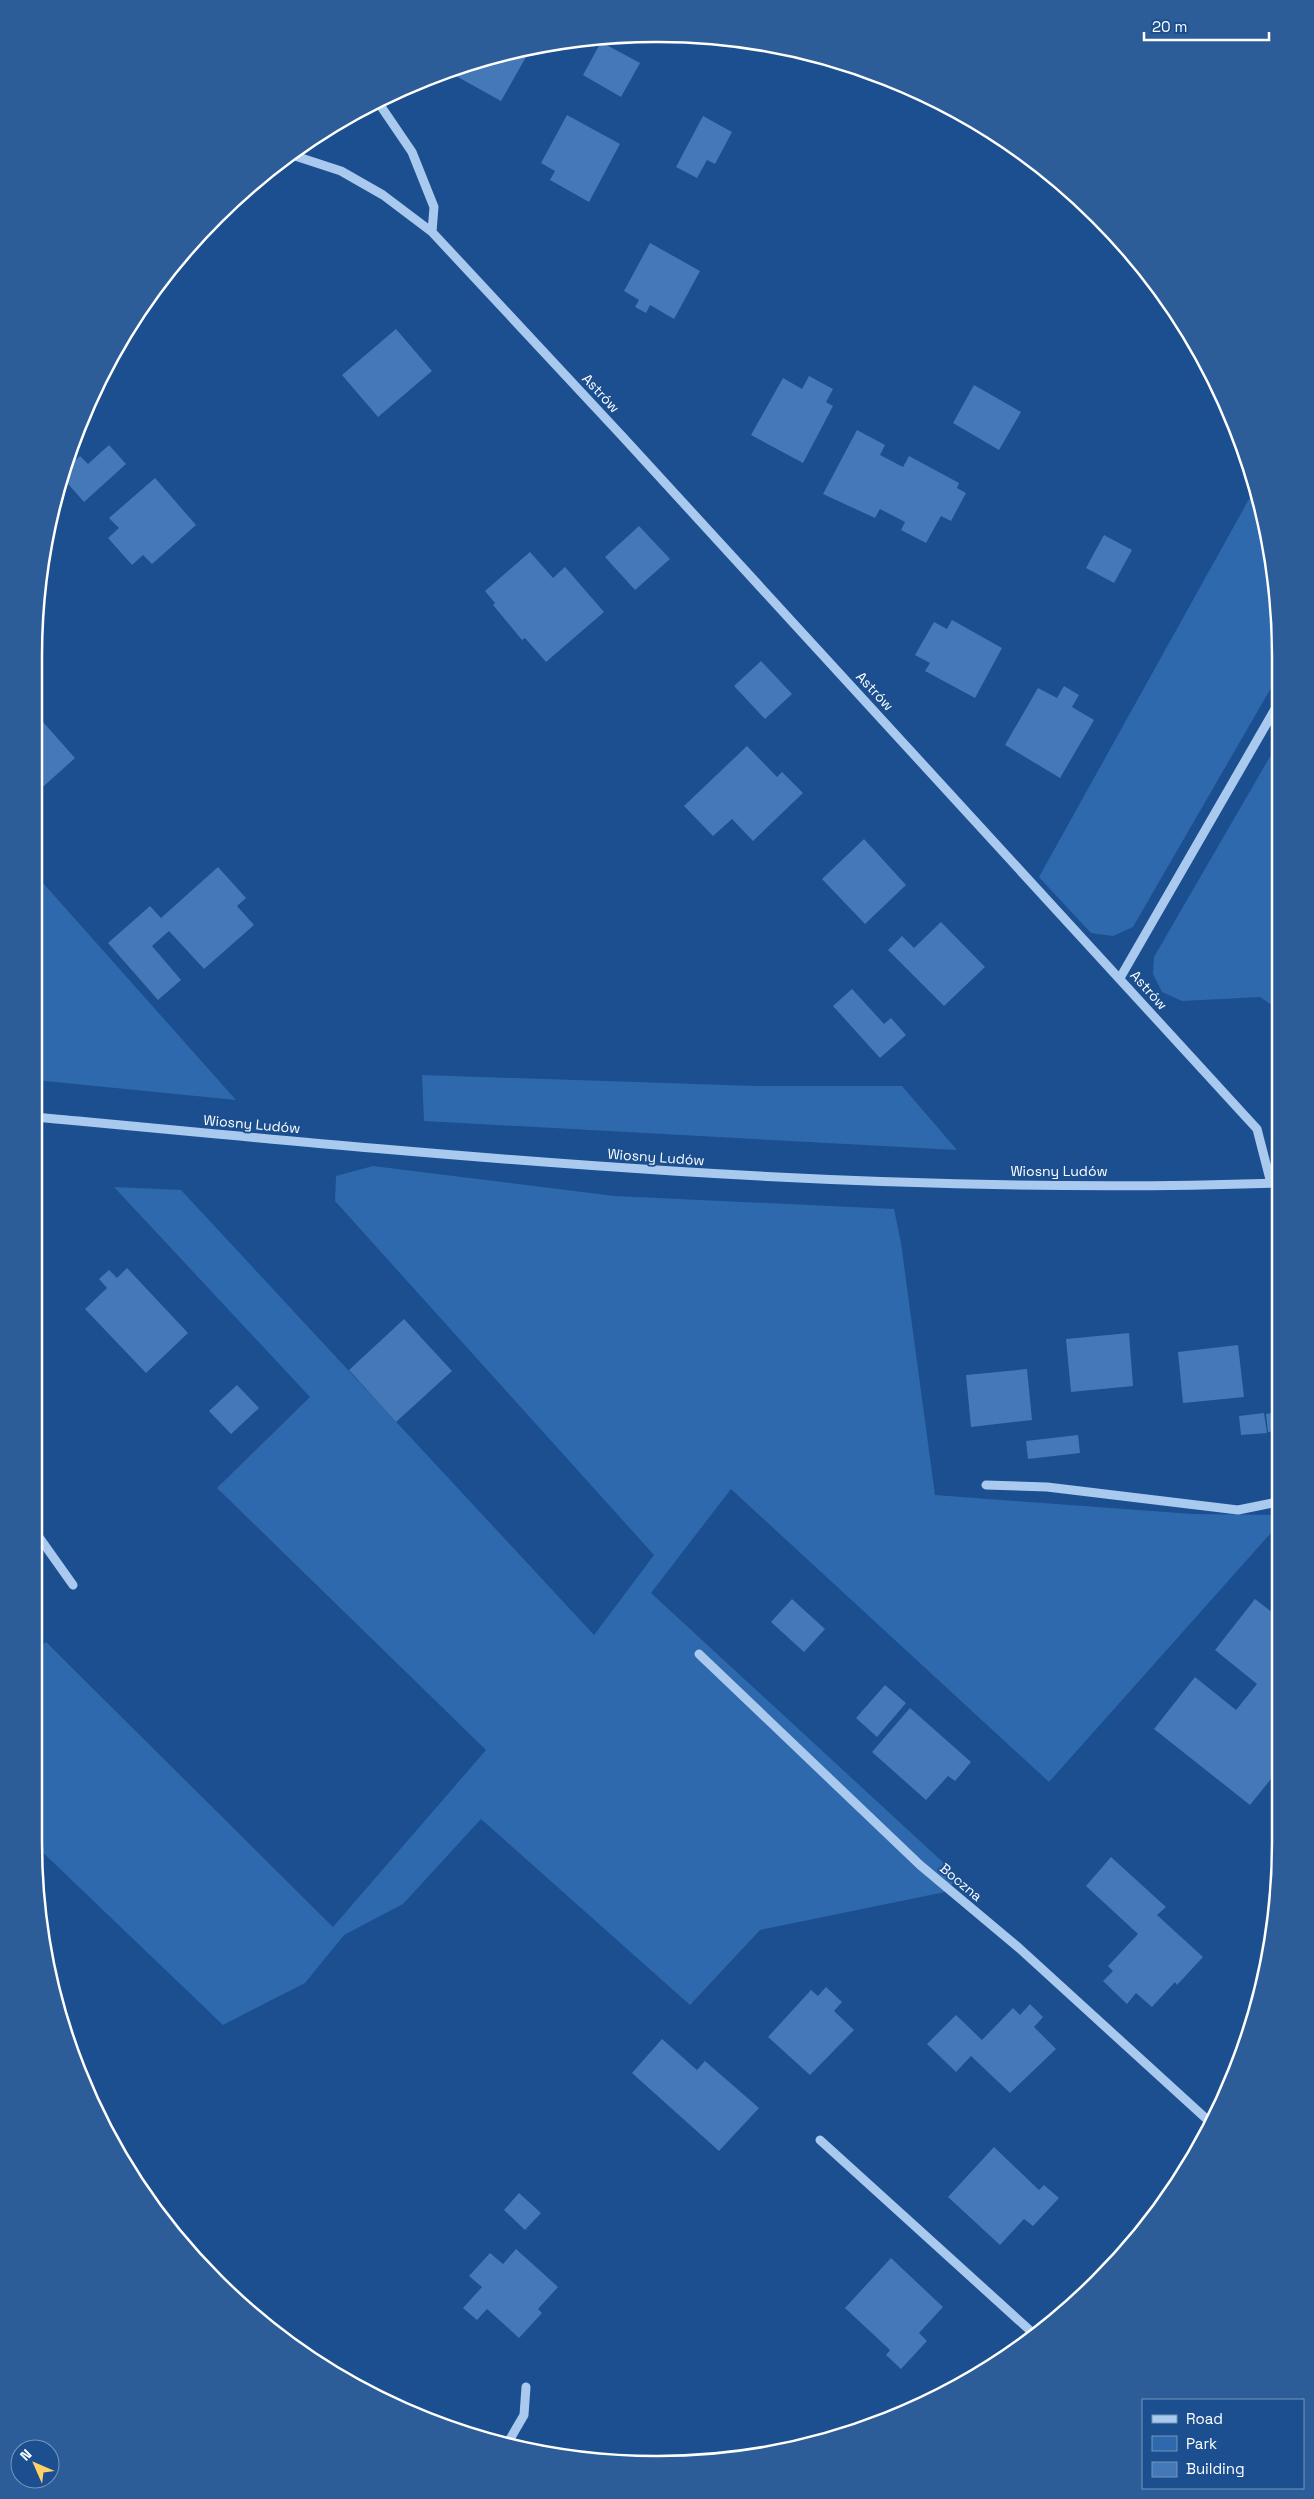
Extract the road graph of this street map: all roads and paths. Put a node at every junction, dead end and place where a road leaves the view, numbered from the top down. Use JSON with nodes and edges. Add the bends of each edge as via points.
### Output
{"nodes":[{"id":1,"x":382,"y":108,"type":"edge"},
{"id":2,"x":300,"y":157,"type":"edge"},
{"id":3,"x":432,"y":232,"type":"junction"},
{"id":4,"x":1272,"y":714,"type":"edge"},
{"id":5,"x":1120,"y":978,"type":"junction"},
{"id":6,"x":42,"y":1118,"type":"edge"},
{"id":7,"x":1272,"y":1177,"type":"edge"},
{"id":8,"x":1272,"y":1183,"type":"edge"},
{"id":9,"x":986,"y":1485,"type":"dead end"},
{"id":10,"x":1272,"y":1503,"type":"edge"},
{"id":11,"x":42,"y":1541,"type":"edge"},
{"id":12,"x":73,"y":1586,"type":"dead end"},
{"id":13,"x":698,"y":1654,"type":"dead end"},
{"id":14,"x":1206,"y":2118,"type":"edge"},
{"id":15,"x":820,"y":2140,"type":"dead end"},
{"id":16,"x":1030,"y":2331,"type":"edge"},
{"id":17,"x":526,"y":2387,"type":"dead end"},
{"id":18,"x":510,"y":2439,"type":"edge"}],
"edges":[{"from":1,"to":3,"type":"street","via":[[412,152],[434,207]]},
{"from":2,"to":3,"type":"street","name":"Astrów","via":[[341,171],[383,195]]},
{"from":3,"to":5,"type":"street","name":"Astrów"},
{"from":4,"to":5,"type":"street"},
{"from":5,"to":7,"type":"street","name":"Astrów","via":[[1257,1130]]},
{"from":6,"to":8,"type":"street","name":"Wiosny Ludów","via":[[438,1156],[786,1179],[997,1185]]},
{"from":9,"to":10,"type":"street","via":[[1047,1487],[1238,1510]]},
{"from":11,"to":12,"type":"street"},
{"from":13,"to":14,"type":"street","name":"Boczna","via":[[920,1865],[1019,1948]]},
{"from":15,"to":16,"type":"street"},
{"from":17,"to":18,"type":"street","via":[[524,2415]]}]}
